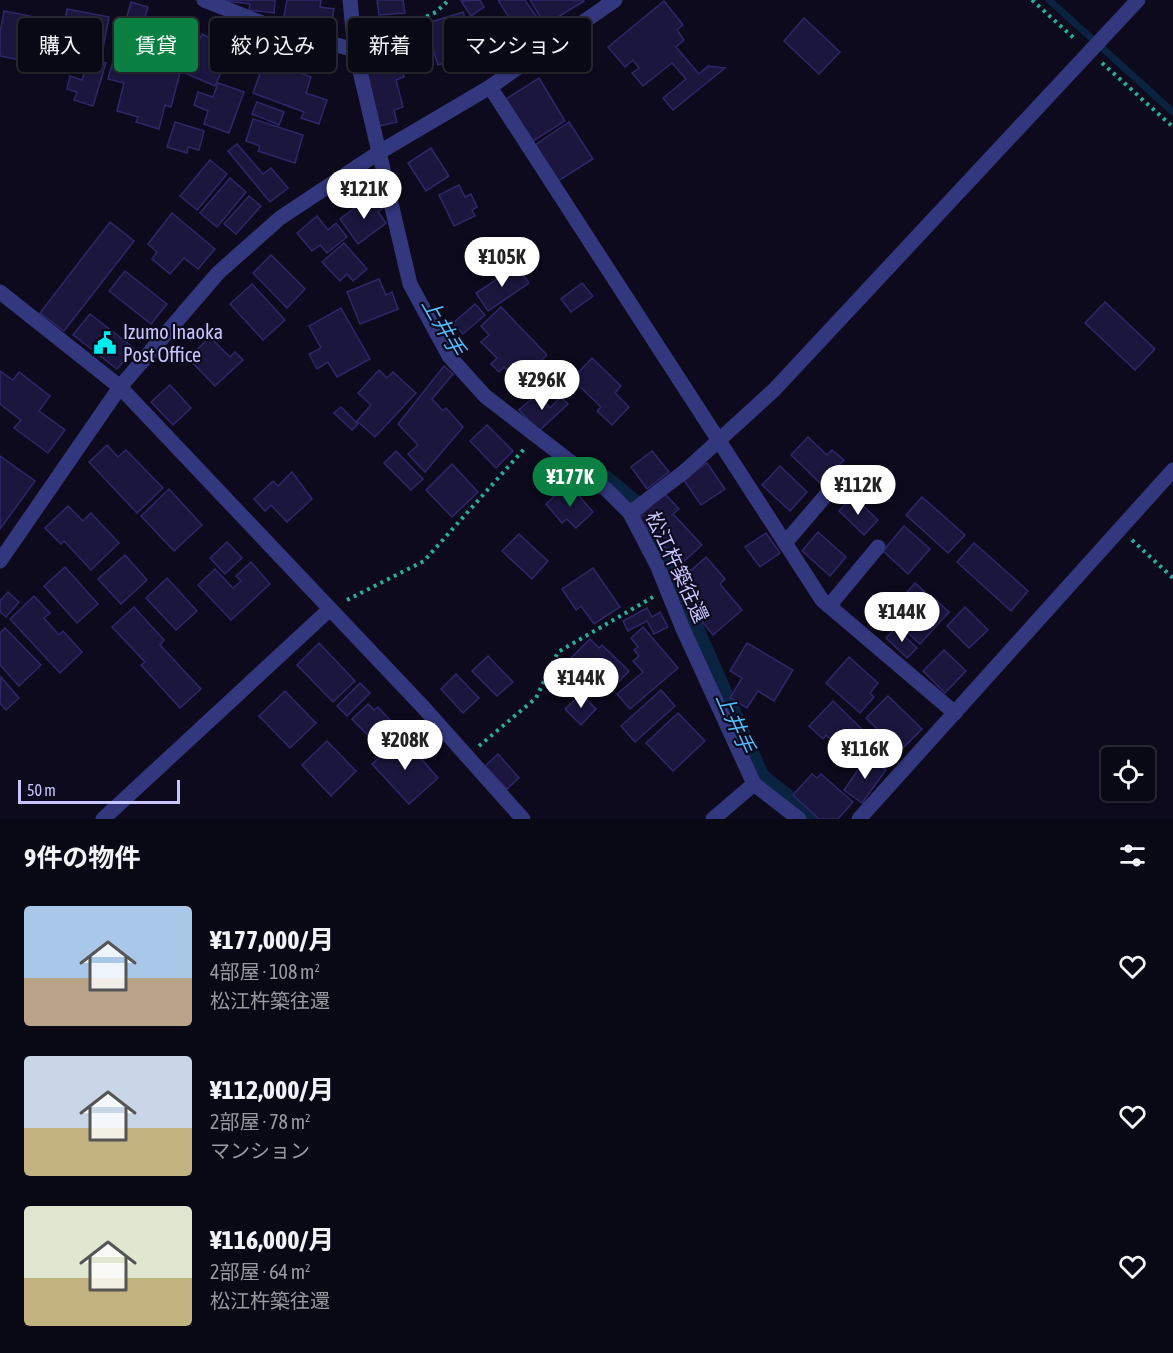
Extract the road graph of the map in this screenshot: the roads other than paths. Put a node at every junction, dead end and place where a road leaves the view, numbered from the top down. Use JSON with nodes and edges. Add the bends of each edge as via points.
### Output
{"nodes":[{"id":1,"x":204,"y":0,"type":"edge"},
{"id":2,"x":350,"y":0,"type":"edge"},
{"id":3,"x":615,"y":0,"type":"edge"},
{"id":4,"x":1138,"y":0,"type":"edge"},
{"id":5,"x":352,"y":18,"type":"edge"},
{"id":6,"x":348,"y":48,"type":"edge"},
{"id":7,"x":360,"y":72,"type":"edge"},
{"id":8,"x":490,"y":87,"type":"junction"},
{"id":9,"x":378,"y":153,"type":"junction"},
{"id":10,"x":0,"y":292,"type":"edge"},
{"id":11,"x":120,"y":387,"type":"junction"},
{"id":12,"x":718,"y":441,"type":"junction"},
{"id":13,"x":1173,"y":470,"type":"edge"},
{"id":14,"x":833,"y":487,"type":"dead end"},
{"id":15,"x":630,"y":513,"type":"junction"},
{"id":16,"x":785,"y":543,"type":"junction"},
{"id":17,"x":878,"y":547,"type":"dead end"},
{"id":18,"x":0,"y":561,"type":"edge"},
{"id":19,"x":829,"y":606,"type":"junction"},
{"id":20,"x":330,"y":609,"type":"junction"},
{"id":21,"x":955,"y":713,"type":"junction"},
{"id":22,"x":754,"y":784,"type":"junction"},
{"id":23,"x":103,"y":819,"type":"edge"},
{"id":24,"x":523,"y":819,"type":"edge"},
{"id":25,"x":713,"y":819,"type":"edge"},
{"id":26,"x":799,"y":819,"type":"edge"},
{"id":27,"x":859,"y":819,"type":"edge"}],
"edges":[{"from":1,"to":6,"type":"street","via":[[275,28]]},
{"from":2,"to":5,"type":"street","name":"松江杵築往還"},
{"from":3,"to":8,"type":"street"},
{"from":4,"to":12,"type":"street","via":[[783,382]]},
{"from":7,"to":9,"type":"street","name":"松江杵築往還"},
{"from":8,"to":9,"type":"street"},
{"from":8,"to":12,"type":"street"},
{"from":9,"to":11,"type":"street","via":[[280,218],[218,273]]},
{"from":9,"to":15,"type":"street","name":"松江杵築往還","via":[[410,284],[448,356],[485,396],[608,490]]},
{"from":10,"to":11,"type":"street"},
{"from":11,"to":18,"type":"street"},
{"from":11,"to":20,"type":"street"},
{"from":12,"to":15,"type":"street"},
{"from":12,"to":16,"type":"street"},
{"from":13,"to":21,"type":"street"},
{"from":14,"to":16,"type":"street"},
{"from":15,"to":22,"type":"street","name":"松江杵築往還"},
{"from":16,"to":19,"type":"street"},
{"from":17,"to":19,"type":"street"},
{"from":19,"to":21,"type":"street"},
{"from":20,"to":23,"type":"street"},
{"from":20,"to":24,"type":"street"},
{"from":21,"to":27,"type":"street"},
{"from":22,"to":25,"type":"street"},
{"from":22,"to":26,"type":"street","name":"松江杵築往還"}]}
